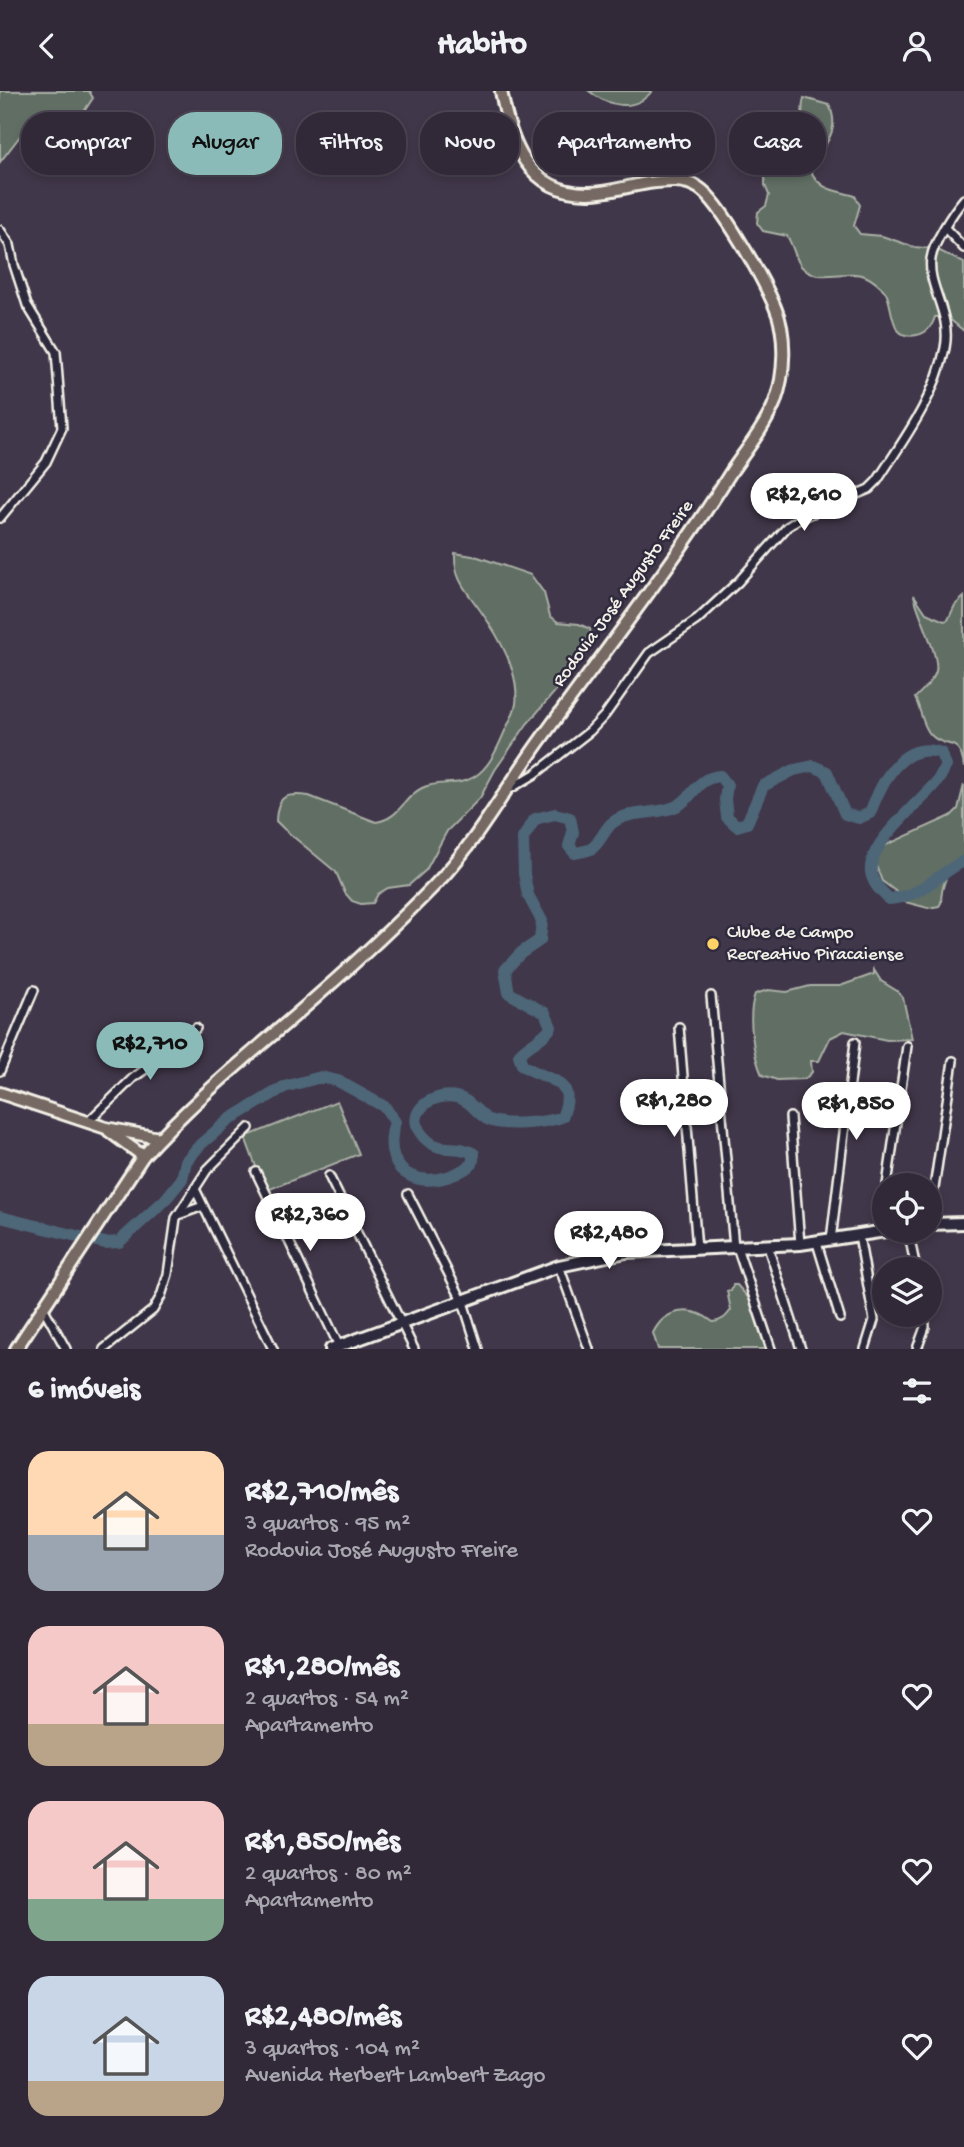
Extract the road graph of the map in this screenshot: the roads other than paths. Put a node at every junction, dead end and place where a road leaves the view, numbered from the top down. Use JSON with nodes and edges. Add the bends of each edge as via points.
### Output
{"nodes":[{"id":1,"x":501,"y":91,"type":"edge"},
{"id":2,"x":964,"y":199,"type":"edge"},
{"id":3,"x":945,"y":228,"type":"junction"},
{"id":4,"x":0,"y":230,"type":"edge"},
{"id":5,"x":964,"y":248,"type":"edge"},
{"id":6,"x":0,"y":518,"type":"edge"},
{"id":7,"x":502,"y":794,"type":"junction"},
{"id":8,"x":34,"y":990,"type":"dead end"},
{"id":9,"x":711,"y":996,"type":"dead end"},
{"id":10,"x":679,"y":1027,"type":"dead end"},
{"id":11,"x":196,"y":1028,"type":"dead end"},
{"id":12,"x":855,"y":1042,"type":"dead end"},
{"id":13,"x":907,"y":1046,"type":"dead end"},
{"id":14,"x":953,"y":1061,"type":"dead end"},
{"id":15,"x":0,"y":1071,"type":"edge"},
{"id":16,"x":0,"y":1093,"type":"edge"},
{"id":17,"x":790,"y":1117,"type":"dead end"},
{"id":18,"x":88,"y":1122,"type":"junction"},
{"id":19,"x":106,"y":1128,"type":"junction"},
{"id":20,"x":249,"y":1128,"type":"dead end"},
{"id":21,"x":159,"y":1138,"type":"junction"},
{"id":22,"x":143,"y":1156,"type":"junction"},
{"id":23,"x":256,"y":1172,"type":"dead end"},
{"id":24,"x":889,"y":1173,"type":"edge"},
{"id":25,"x":936,"y":1173,"type":"edge"},
{"id":26,"x":329,"y":1176,"type":"dead end"},
{"id":27,"x":195,"y":1189,"type":"junction"},
{"id":28,"x":408,"y":1194,"type":"dead end"},
{"id":29,"x":203,"y":1206,"type":"junction"},
{"id":30,"x":180,"y":1215,"type":"junction"},
{"id":31,"x":942,"y":1223,"type":"edge"},
{"id":32,"x":964,"y":1223,"type":"edge"},
{"id":33,"x":872,"y":1234,"type":"edge"},
{"id":34,"x":859,"y":1236,"type":"junction"},
{"id":35,"x":831,"y":1240,"type":"junction"},
{"id":36,"x":817,"y":1243,"type":"junction"},
{"id":37,"x":800,"y":1244,"type":"junction"},
{"id":38,"x":735,"y":1247,"type":"junction"},
{"id":39,"x":768,"y":1247,"type":"junction"},
{"id":40,"x":697,"y":1249,"type":"junction"},
{"id":41,"x":559,"y":1266,"type":"junction"},
{"id":42,"x":463,"y":1302,"type":"junction"},
{"id":43,"x":44,"y":1309,"type":"junction"},
{"id":44,"x":840,"y":1318,"type":"dead end"},
{"id":45,"x":403,"y":1324,"type":"junction"},
{"id":46,"x":925,"y":1327,"type":"edge"},
{"id":47,"x":342,"y":1347,"type":"edge"},
{"id":48,"x":16,"y":1349,"type":"edge"},
{"id":49,"x":66,"y":1349,"type":"edge"},
{"id":50,"x":104,"y":1349,"type":"edge"},
{"id":51,"x":273,"y":1349,"type":"edge"},
{"id":52,"x":414,"y":1349,"type":"edge"},
{"id":53,"x":478,"y":1349,"type":"edge"},
{"id":54,"x":589,"y":1349,"type":"edge"},
{"id":55,"x":771,"y":1349,"type":"edge"},
{"id":56,"x":801,"y":1349,"type":"edge"},
{"id":57,"x":865,"y":1349,"type":"edge"},
{"id":58,"x":917,"y":1349,"type":"edge"}],
"edges":[{"from":1,"to":7,"type":"main road","name":"Rodovia José Augusto Freire","via":[[518,153],[530,169],[558,187],[593,194],[668,180],[685,182],[709,196],[777,310],[783,354],[779,388],[768,418]]},
{"from":2,"to":3,"type":"street"},
{"from":3,"to":5,"type":"street"},
{"from":3,"to":7,"type":"street","via":[[930,258],[945,318],[945,350],[919,416],[877,481],[787,527],[697,620],[649,653],[590,731]]},
{"from":4,"to":6,"type":"street","via":[[10,245],[27,305],[56,352],[62,428],[46,462]]},
{"from":7,"to":21,"type":"main road","name":"Rodovia José Augusto Freire","via":[[480,831],[435,885]]},
{"from":8,"to":15,"type":"street"},
{"from":9,"to":38,"type":"street"},
{"from":10,"to":40,"type":"street"},
{"from":11,"to":18,"type":"street","via":[[185,1041],[132,1077]]},
{"from":12,"to":35,"type":"street"},
{"from":13,"to":24,"type":"street"},
{"from":14,"to":25,"type":"street"},
{"from":16,"to":18,"type":"main road"},
{"from":17,"to":37,"type":"street"},
{"from":18,"to":19,"type":"main road"},
{"from":19,"to":21,"type":"main road"},
{"from":19,"to":22,"type":"main road"},
{"from":20,"to":27,"type":"street","via":[[207,1170]]},
{"from":21,"to":22,"type":"main road","name":"Rodovia José Augusto Freire"},
{"from":22,"to":43,"type":"main road","name":"Rodovia José Augusto Freire"},
{"from":23,"to":47,"type":"street"},
{"from":26,"to":45,"type":"street"},
{"from":27,"to":29,"type":"street"},
{"from":27,"to":30,"type":"street"},
{"from":28,"to":42,"type":"street"},
{"from":29,"to":30,"type":"street"},
{"from":29,"to":51,"type":"street"},
{"from":30,"to":50,"type":"street","via":[[161,1296],[141,1322]]},
{"from":31,"to":32,"type":"street"},
{"from":33,"to":34,"type":"street"},
{"from":34,"to":35,"type":"street"},
{"from":34,"to":57,"type":"street","via":[[874,1320]]},
{"from":35,"to":36,"type":"street"},
{"from":36,"to":37,"type":"street"},
{"from":36,"to":44,"type":"street"},
{"from":37,"to":39,"type":"street"},
{"from":38,"to":39,"type":"street"},
{"from":38,"to":40,"type":"street"},
{"from":38,"to":55,"type":"street"},
{"from":39,"to":56,"type":"street"},
{"from":40,"to":41,"type":"street","via":[[626,1252]]},
{"from":41,"to":42,"type":"street"},
{"from":41,"to":54,"type":"street"},
{"from":42,"to":45,"type":"street"},
{"from":42,"to":53,"type":"street"},
{"from":43,"to":48,"type":"main road","name":"Rodovia José Augusto Freire"},
{"from":43,"to":49,"type":"street"},
{"from":45,"to":47,"type":"street"},
{"from":45,"to":52,"type":"street"},
{"from":46,"to":58,"type":"street"}]}
